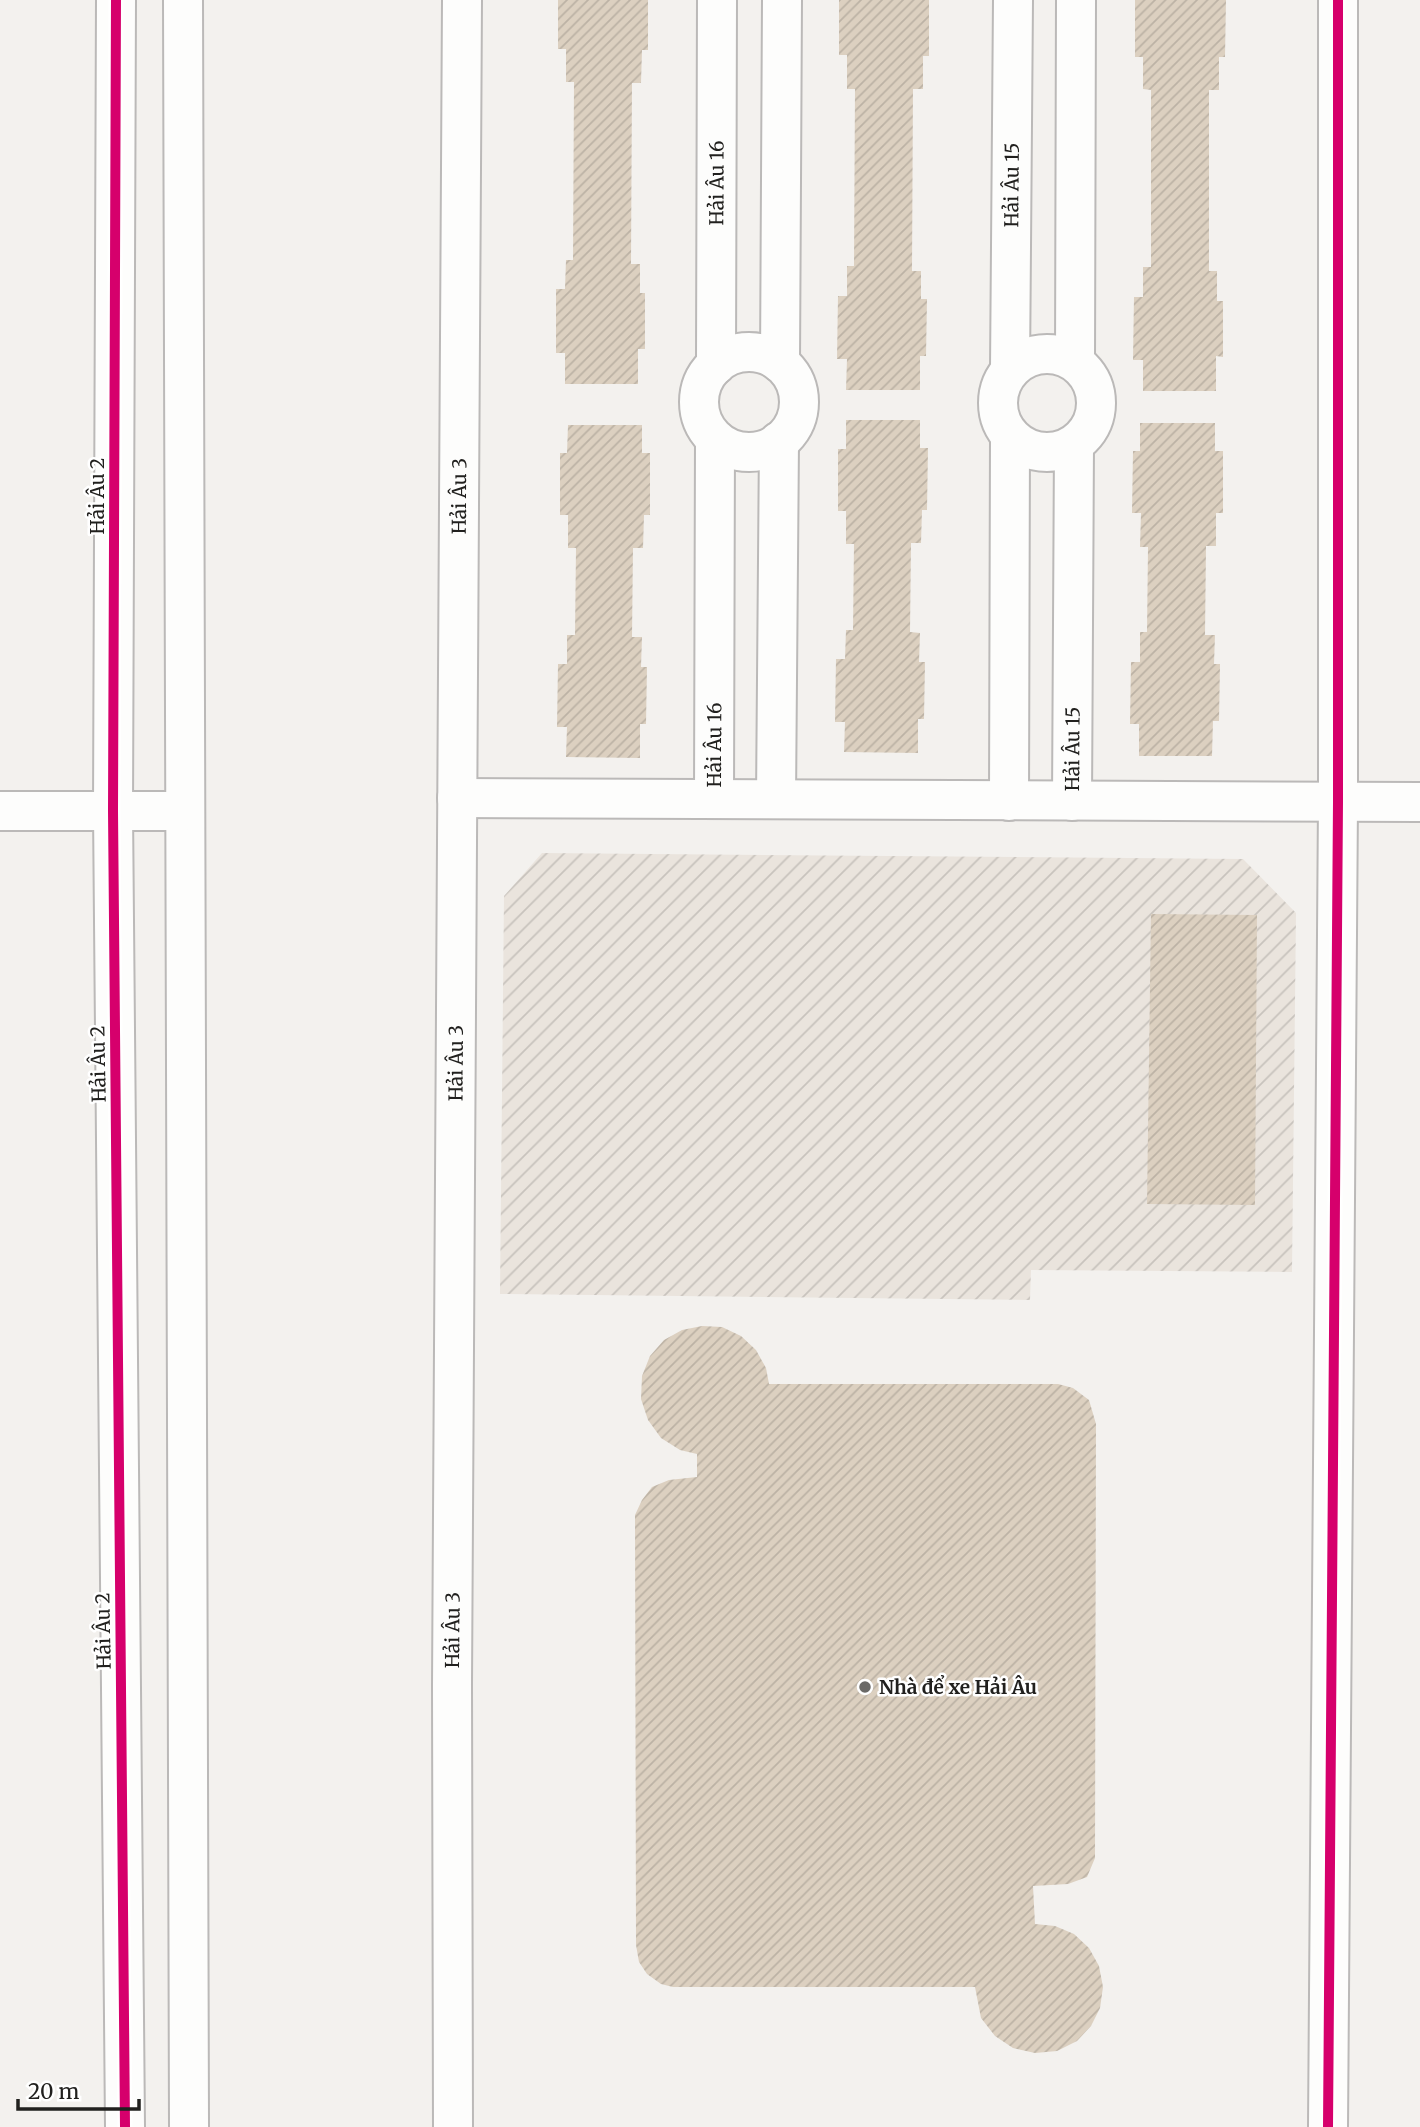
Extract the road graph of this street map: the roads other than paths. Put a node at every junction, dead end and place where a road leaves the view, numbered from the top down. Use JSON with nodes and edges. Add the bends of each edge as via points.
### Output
{"nodes":[{"id":1,"x":116,"y":0,"type":"edge"},
{"id":2,"x":183,"y":0,"type":"edge"},
{"id":3,"x":462,"y":0,"type":"edge"},
{"id":4,"x":717,"y":0,"type":"edge"},
{"id":5,"x":782,"y":0,"type":"edge"},
{"id":6,"x":1013,"y":0,"type":"edge"},
{"id":7,"x":1076,"y":0,"type":"edge"},
{"id":8,"x":1338,"y":0,"type":"edge"},
{"id":9,"x":1075,"y":361,"type":"junction"},
{"id":10,"x":780,"y":363,"type":"junction"},
{"id":11,"x":716,"y":365,"type":"junction"},
{"id":12,"x":1010,"y":369,"type":"junction"},
{"id":13,"x":1010,"y":436,"type":"junction"},
{"id":14,"x":715,"y":439,"type":"junction"},
{"id":15,"x":779,"y":441,"type":"junction"},
{"id":16,"x":1074,"y":444,"type":"junction"},
{"id":17,"x":457,"y":798,"type":"junction"},
{"id":18,"x":714,"y":799,"type":"junction"},
{"id":19,"x":776,"y":799,"type":"junction"},
{"id":20,"x":1009,"y":801,"type":"junction"},
{"id":21,"x":1072,"y":801,"type":"junction"},
{"id":22,"x":1338,"y":802,"type":"junction"},
{"id":23,"x":1420,"y":802,"type":"edge"},
{"id":24,"x":0,"y":811,"type":"edge"},
{"id":25,"x":113,"y":811,"type":"junction"},
{"id":26,"x":185,"y":811,"type":"junction"},
{"id":27,"x":125,"y":2127,"type":"edge"},
{"id":28,"x":189,"y":2127,"type":"edge"},
{"id":29,"x":453,"y":2127,"type":"edge"},
{"id":30,"x":1328,"y":2127,"type":"edge"}],
"edges":[{"from":1,"to":25,"type":"street","name":"Hải Âu 2"},
{"from":2,"to":26,"type":"street"},
{"from":3,"to":17,"type":"street","name":"Hải Âu 3"},
{"from":4,"to":11,"type":"street","name":"Hải Âu 16"},
{"from":5,"to":10,"type":"street"},
{"from":6,"to":12,"type":"street","name":"Hải Âu 15"},
{"from":7,"to":9,"type":"street"},
{"from":8,"to":22,"type":"street"},
{"from":9,"to":12,"type":"street","via":[[1033,354]]},
{"from":9,"to":16,"type":"street","via":[[1087,372],[1097,403],[1086,434]]},
{"from":10,"to":11,"type":"street","via":[[747,352]]},
{"from":10,"to":15,"type":"street","via":[[796,387],[799,402],[790,431]]},
{"from":11,"to":14,"type":"street","name":"Hải Âu 16","via":[[701,388],[699,402],[706,428]]},
{"from":12,"to":13,"type":"street","name":"Hải Âu 15","via":[[998,396],[1002,424]]},
{"from":13,"to":16,"type":"street","via":[[1041,452]]},
{"from":13,"to":20,"type":"street","name":"Hải Âu 15"},
{"from":14,"to":15,"type":"street","via":[[740,452],[767,449]]},
{"from":14,"to":18,"type":"street","name":"Hải Âu 16"},
{"from":15,"to":19,"type":"street"},
{"from":16,"to":21,"type":"street","name":"Hải Âu 15"},
{"from":17,"to":18,"type":"street"},
{"from":17,"to":29,"type":"street","name":"Hải Âu 3"},
{"from":18,"to":19,"type":"street"},
{"from":19,"to":20,"type":"street"},
{"from":20,"to":21,"type":"street"},
{"from":21,"to":22,"type":"street"},
{"from":22,"to":23,"type":"street"},
{"from":22,"to":30,"type":"street"},
{"from":24,"to":25,"type":"street"},
{"from":25,"to":26,"type":"street"},
{"from":25,"to":27,"type":"street","name":"Hải Âu 2"},
{"from":26,"to":28,"type":"street"}]}
